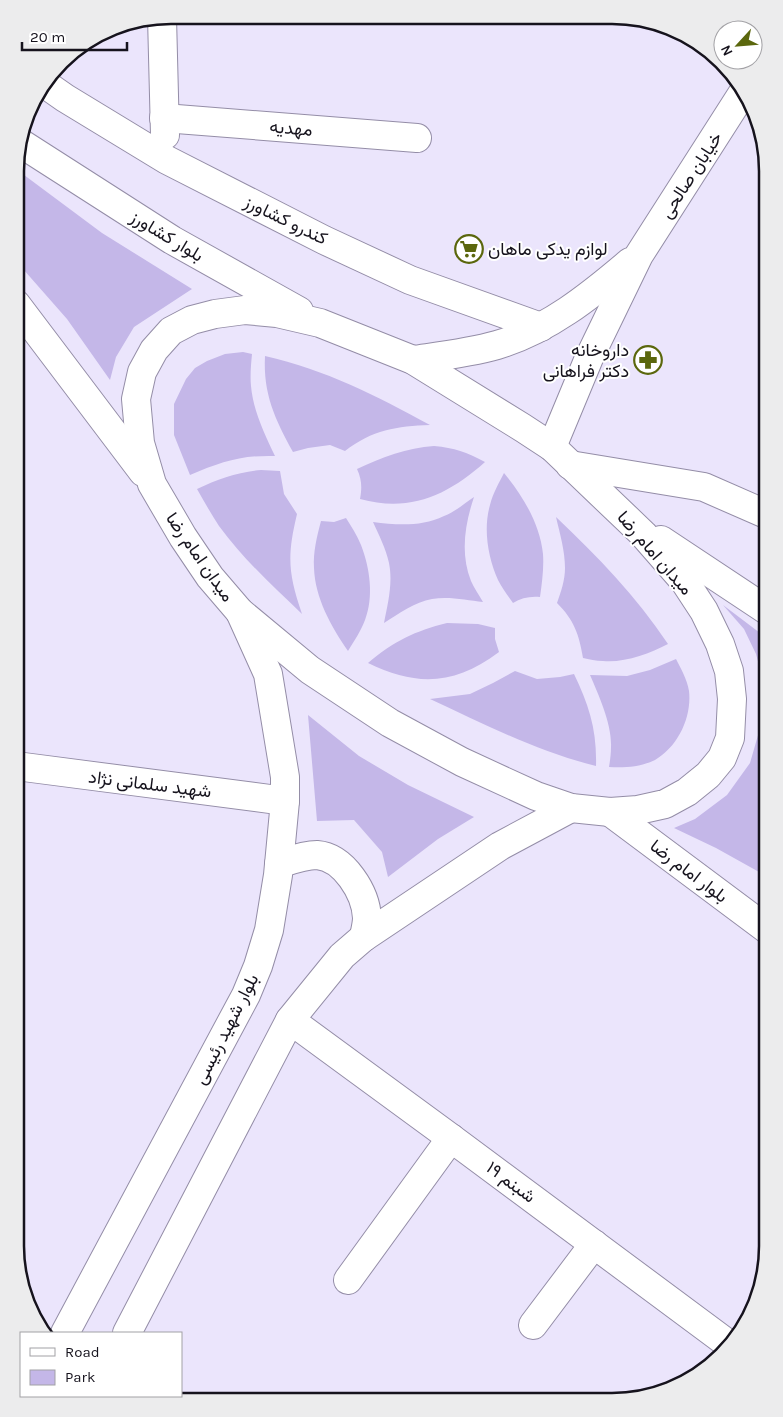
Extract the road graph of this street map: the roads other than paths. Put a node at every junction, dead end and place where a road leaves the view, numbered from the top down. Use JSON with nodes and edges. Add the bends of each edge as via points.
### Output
{"nodes":[{"id":1,"x":162,"y":24,"type":"edge"},
{"id":2,"x":50,"y":87,"type":"edge"},
{"id":3,"x":739,"y":98,"type":"edge"},
{"id":4,"x":164,"y":118,"type":"junction"},
{"id":5,"x":417,"y":138,"type":"dead end"},
{"id":6,"x":26,"y":147,"type":"edge"},
{"id":7,"x":167,"y":160,"type":"junction"},
{"id":8,"x":639,"y":255,"type":"junction"},
{"id":9,"x":24,"y":315,"type":"edge"},
{"id":10,"x":320,"y":322,"type":"junction"},
{"id":11,"x":541,"y":327,"type":"junction"},
{"id":12,"x":413,"y":360,"type":"junction"},
{"id":13,"x":561,"y":456,"type":"junction"},
{"id":14,"x":152,"y":484,"type":"junction"},
{"id":15,"x":759,"y":511,"type":"edge"},
{"id":16,"x":620,"y":513,"type":"junction"},
{"id":17,"x":759,"y":605,"type":"edge"},
{"id":18,"x":240,"y":612,"type":"junction"},
{"id":19,"x":24,"y":767,"type":"edge"},
{"id":20,"x":285,"y":801,"type":"junction"},
{"id":21,"x":572,"y":808,"type":"junction"},
{"id":22,"x":610,"y":812,"type":"junction"},
{"id":23,"x":279,"y":864,"type":"junction"},
{"id":24,"x":759,"y":923,"type":"edge"},
{"id":25,"x":364,"y":938,"type":"junction"},
{"id":26,"x":290,"y":1020,"type":"junction"},
{"id":27,"x":452,"y":1138,"type":"junction"},
{"id":28,"x":594,"y":1244,"type":"junction"},
{"id":29,"x":348,"y":1280,"type":"dead end"},
{"id":30,"x":533,"y":1325,"type":"dead end"},
{"id":31,"x":66,"y":1332,"type":"edge"},
{"id":32,"x":127,"y":1332,"type":"edge"},
{"id":33,"x":724,"y":1341,"type":"edge"}],
"edges":[{"from":1,"to":4,"type":"main road"},
{"from":2,"to":7,"type":"main road","name":"کندرو کشاورز"},
{"from":3,"to":8,"type":"main road","name":"خیابان صالحی"},
{"from":4,"to":5,"type":"main road","name":"مهدیه"},
{"from":4,"to":7,"type":"main road"},
{"from":6,"to":10,"type":"main road","name":"بلوار کشاورز","via":[[172,240]]},
{"from":7,"to":11,"type":"main road","name":"کندرو کشاورز","via":[[410,280]]},
{"from":8,"to":11,"type":"main road","via":[[590,296]]},
{"from":8,"to":13,"type":"main road","via":[[588,358]]},
{"from":9,"to":14,"type":"main road"},
{"from":10,"to":12,"type":"main road","name":"میدان امام رضا"},
{"from":10,"to":14,"type":"main road","name":"میدان امام رضا","via":[[245,310],[192,320],[171,331],[154,350],[142,372],[136,399],[140,443]]},
{"from":11,"to":12,"type":"main road","via":[[498,345]]},
{"from":12,"to":13,"type":"main road","name":"میدان امام رضا","via":[[523,428]]},
{"from":13,"to":15,"type":"main road","via":[[704,487]]},
{"from":13,"to":16,"type":"main road","name":"میدان امام رضا"},
{"from":14,"to":18,"type":"main road","name":"میدان امام رضا","via":[[210,577]]},
{"from":16,"to":17,"type":"main road"},
{"from":16,"to":22,"type":"main road","name":"میدان امام رضا","via":[[685,582],[704,611],[729,670],[732,718],[730,738],[722,758],[687,792],[665,804]]},
{"from":18,"to":20,"type":"main road","name":"بلوار شهید رئیسی","via":[[268,674],[285,777]]},
{"from":18,"to":21,"type":"main road","name":"میدان امام رضا","via":[[310,670],[390,723],[462,762],[536,796]]},
{"from":19,"to":20,"type":"main road","name":"شهید سلمانی نژاد"},
{"from":20,"to":23,"type":"main road","name":"بلوار شهید رئیسی"},
{"from":21,"to":22,"type":"main road","name":"میدان امام رضا"},
{"from":21,"to":25,"type":"main road","via":[[500,846]]},
{"from":22,"to":24,"type":"main road","name":"بلوار امام رضا"},
{"from":23,"to":25,"type":"main road","via":[[318,855],[333,860],[349,875],[364,900],[367,919]]},
{"from":23,"to":31,"type":"main road","name":"بلوار شهید رئیسی","via":[[269,930],[246,995]]},
{"from":25,"to":26,"type":"main road","via":[[342,956]]},
{"from":26,"to":27,"type":"main road","name":"شبنم ۱۹"},
{"from":26,"to":32,"type":"main road"},
{"from":27,"to":28,"type":"main road","name":"شبنم ۱۹"},
{"from":27,"to":29,"type":"main road"},
{"from":28,"to":30,"type":"main road"},
{"from":28,"to":33,"type":"main road","name":"شبنم ۱۹"}]}
